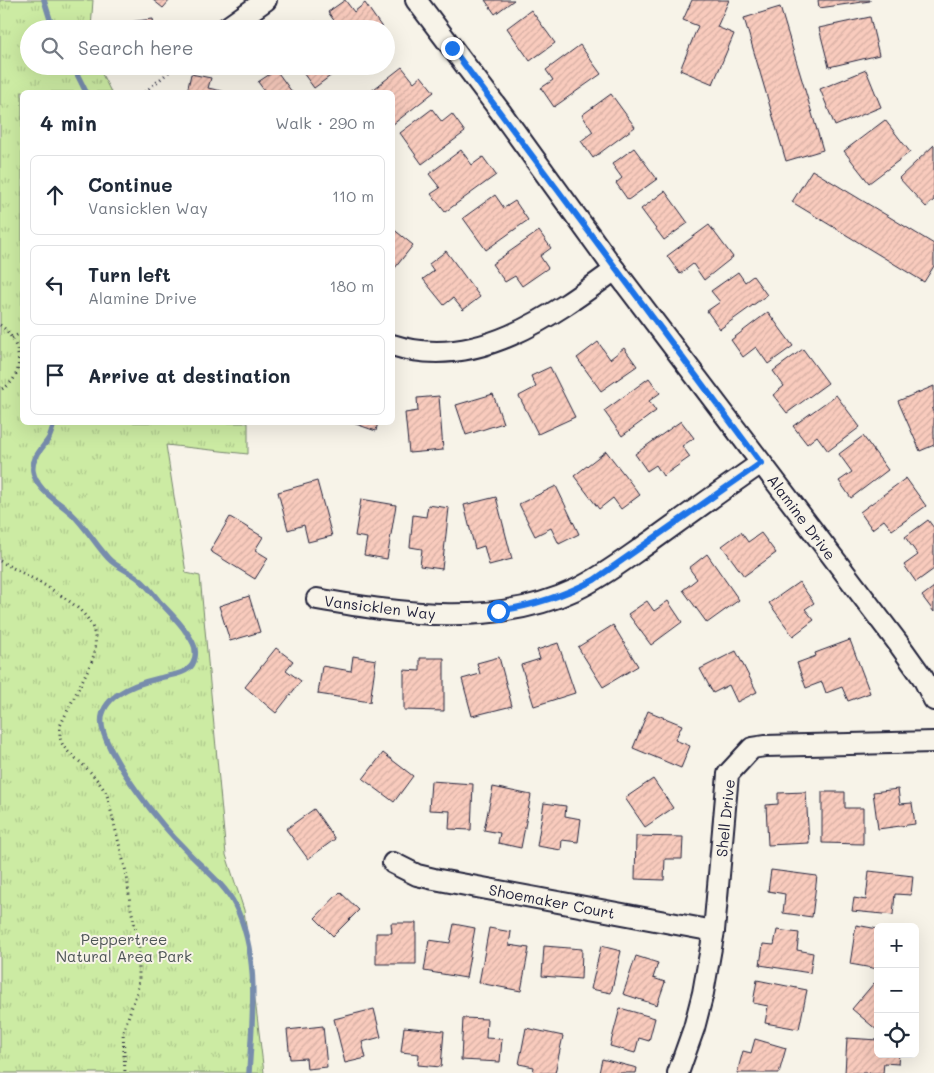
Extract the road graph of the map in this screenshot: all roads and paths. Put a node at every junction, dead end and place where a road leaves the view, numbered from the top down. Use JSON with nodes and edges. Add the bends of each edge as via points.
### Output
{"nodes":[{"id":1,"x":266,"y":0,"type":"edge"},
{"id":2,"x":416,"y":0,"type":"edge"},
{"id":3,"x":238,"y":20,"type":"edge"},
{"id":4,"x":165,"y":75,"type":"edge"},
{"id":5,"x":147,"y":90,"type":"edge"},
{"id":6,"x":616,"y":270,"type":"junction"},
{"id":7,"x":0,"y":325,"type":"edge"},
{"id":8,"x":20,"y":333,"type":"edge"},
{"id":9,"x":12,"y":338,"type":"junction"},
{"id":10,"x":395,"y":346,"type":"edge"},
{"id":11,"x":0,"y":390,"type":"edge"},
{"id":12,"x":761,"y":463,"type":"junction"},
{"id":13,"x":0,"y":561,"type":"edge"},
{"id":14,"x":317,"y":599,"type":"dead end"},
{"id":15,"x":934,"y":700,"type":"edge"},
{"id":16,"x":934,"y":742,"type":"edge"},
{"id":17,"x":393,"y":863,"type":"dead end"},
{"id":18,"x":714,"y":931,"type":"junction"},
{"id":19,"x":125,"y":1073,"type":"edge"},
{"id":20,"x":678,"y":1073,"type":"edge"}],
"edges":[{"from":1,"to":3,"type":"street"},
{"from":2,"to":6,"type":"street","name":"Alamine Drive"},
{"from":4,"to":5,"type":"path"},
{"from":6,"to":10,"type":"street","via":[[549,317],[484,346],[433,352],[410,351]]},
{"from":6,"to":12,"type":"street","name":"Alamine Drive"},
{"from":7,"to":9,"type":"path"},
{"from":8,"to":9,"type":"path"},
{"from":9,"to":11,"type":"path","via":[[18,360],[17,370],[14,378]]},
{"from":12,"to":14,"type":"street","name":"Vansicklen Way","via":[[616,566],[576,589],[548,600],[481,613],[434,615]]},
{"from":12,"to":15,"type":"street","name":"Alamine Drive","via":[[898,643]]},
{"from":13,"to":19,"type":"path","via":[[76,605],[86,615],[96,637],[92,661],[60,726],[60,740],[66,750],[92,773],[107,795],[127,876],[139,945],[139,980],[123,1032]]},
{"from":16,"to":18,"type":"street","name":"Shell Drive","via":[[752,748],[728,774]]},
{"from":17,"to":18,"type":"street","name":"Shoemaker Court","via":[[434,879]]},
{"from":18,"to":20,"type":"street","name":"Shell Drive","via":[[703,993]]}]}
